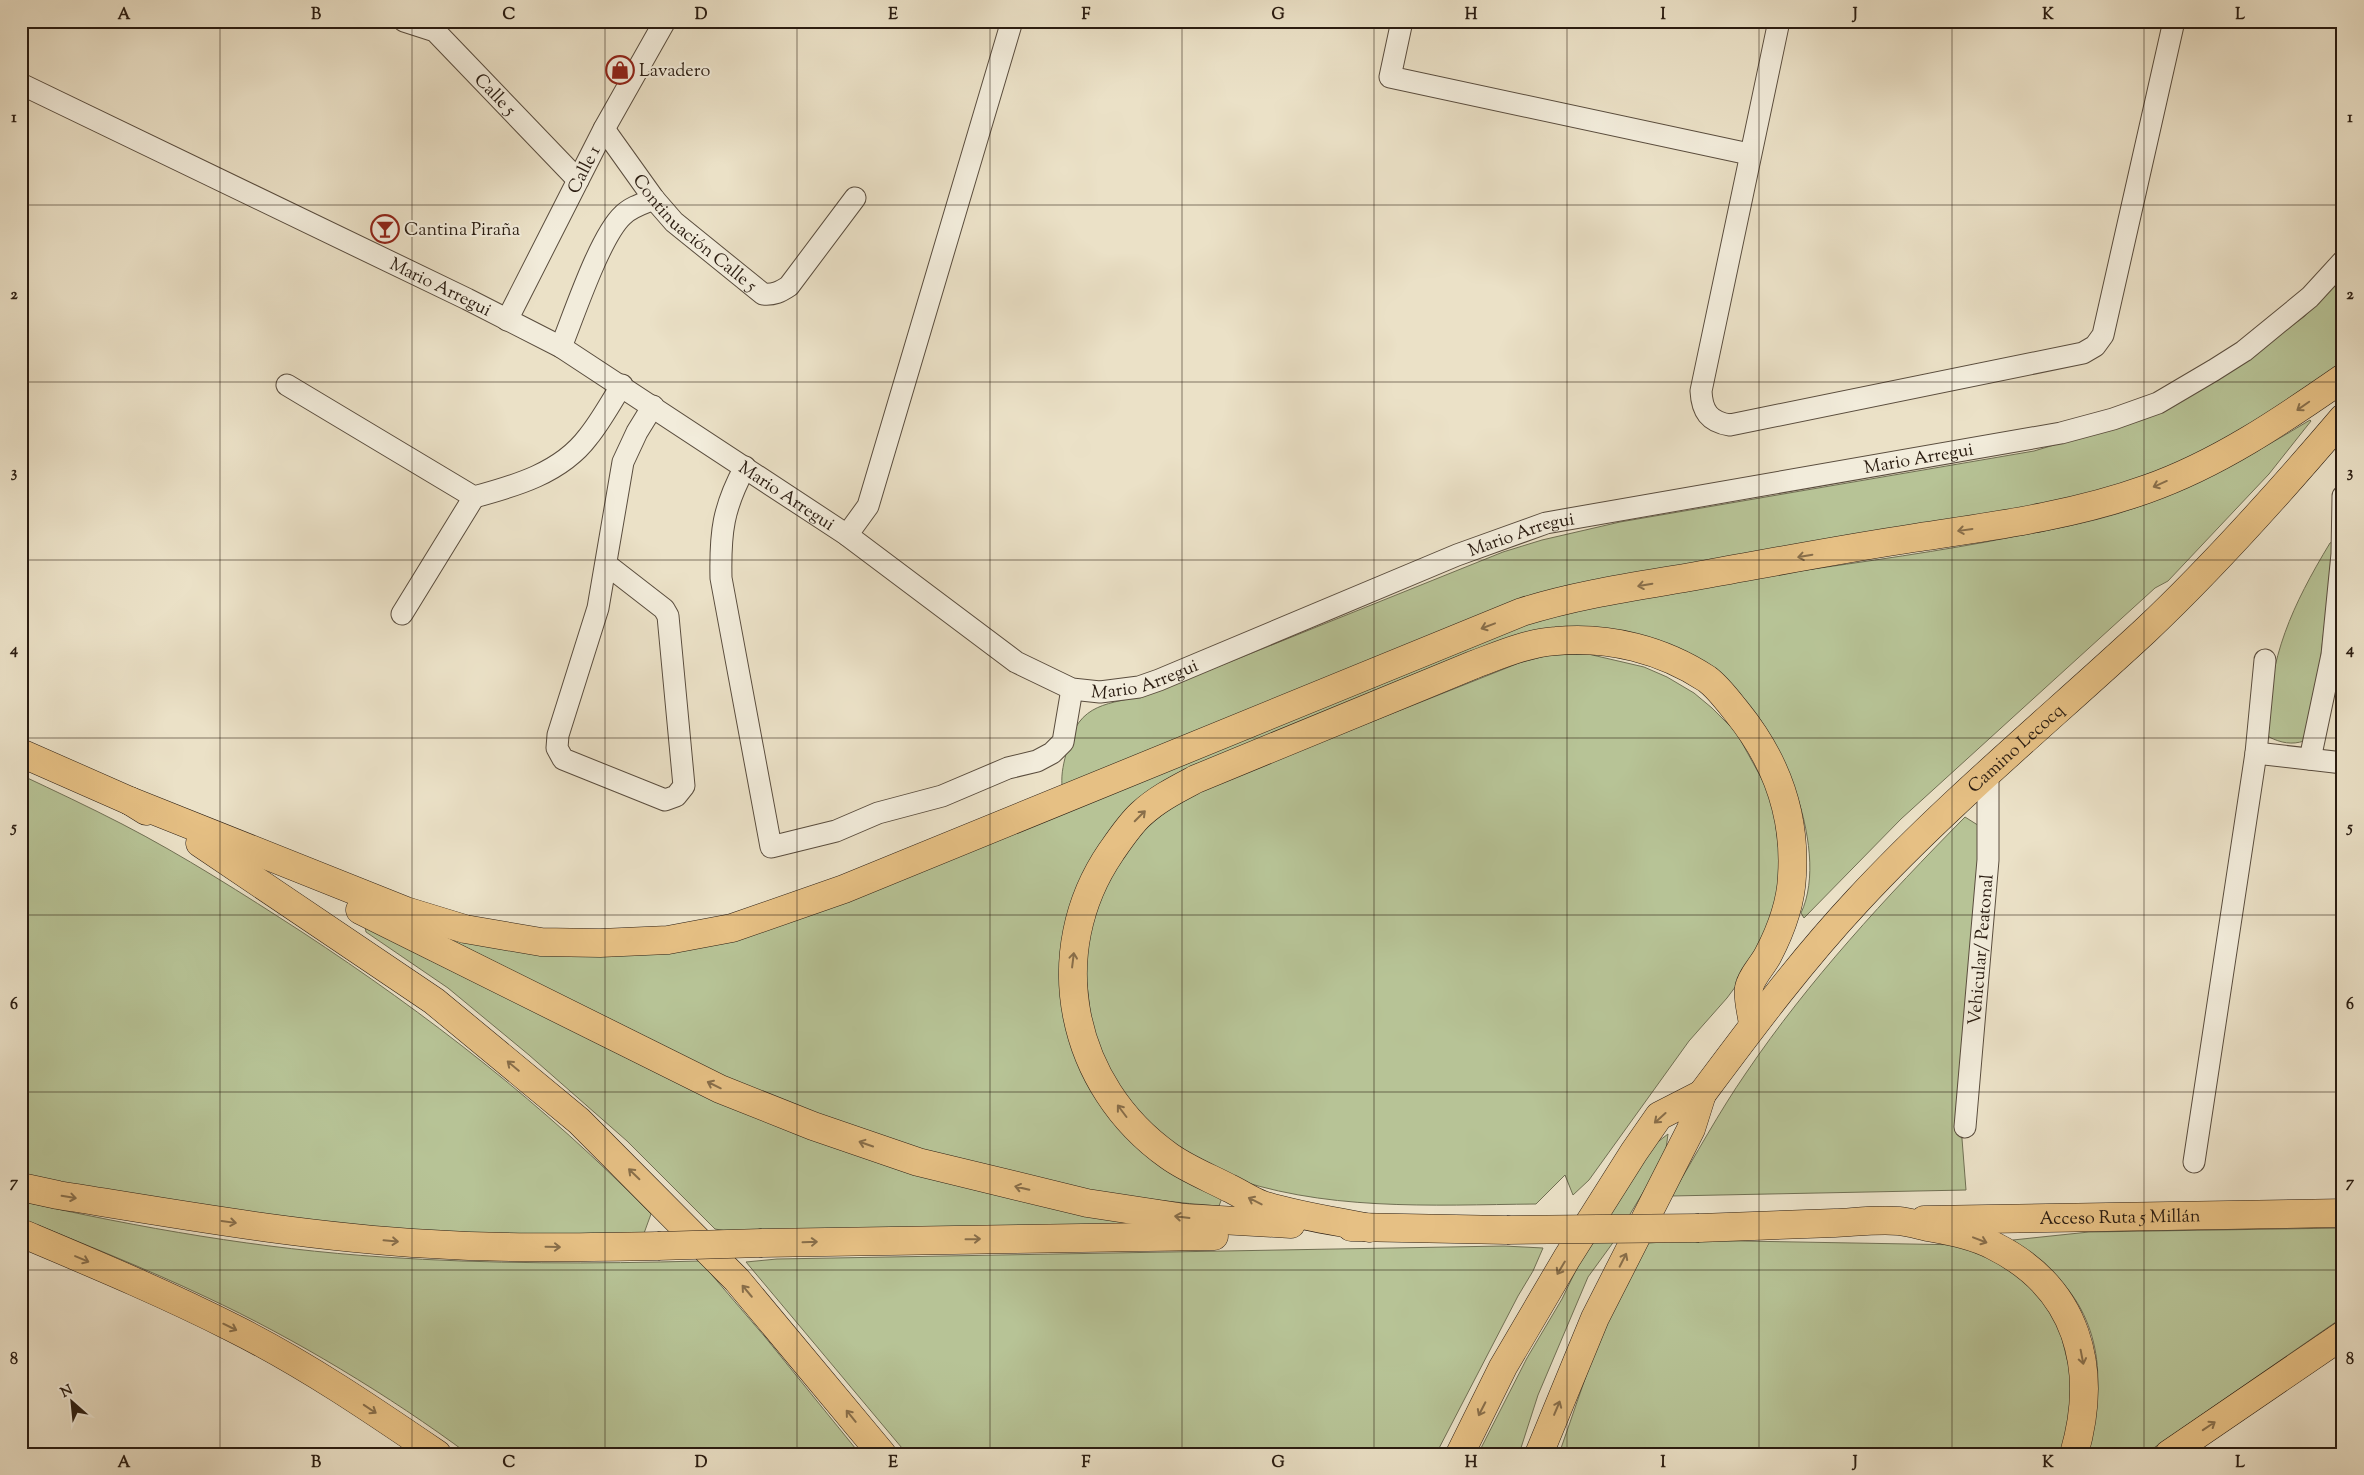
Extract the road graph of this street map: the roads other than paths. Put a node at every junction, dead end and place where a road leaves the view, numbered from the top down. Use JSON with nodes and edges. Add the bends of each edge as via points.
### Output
{"nodes":[{"id":1,"x":404,"y":21,"type":"edge"},
{"id":2,"x":665,"y":21,"type":"edge"},
{"id":3,"x":1012,"y":21,"type":"edge"},
{"id":4,"x":1402,"y":21,"type":"edge"},
{"id":5,"x":1779,"y":21,"type":"edge"},
{"id":6,"x":2174,"y":21,"type":"edge"},
{"id":7,"x":21,"y":84,"type":"edge"},
{"id":8,"x":604,"y":128,"type":"junction"},
{"id":9,"x":1749,"y":154,"type":"junction"},
{"id":10,"x":578,"y":180,"type":"junction"},
{"id":11,"x":854,"y":198,"type":"dead end"},
{"id":12,"x":654,"y":199,"type":"junction"},
{"id":13,"x":2343,"y":261,"type":"edge"},
{"id":14,"x":507,"y":320,"type":"junction"},
{"id":15,"x":561,"y":347,"type":"junction"},
{"id":16,"x":2343,"y":378,"type":"edge"},
{"id":17,"x":287,"y":385,"type":"dead end"},
{"id":18,"x":622,"y":385,"type":"junction"},
{"id":19,"x":653,"y":406,"type":"junction"},
{"id":20,"x":2343,"y":418,"type":"edge"},
{"id":21,"x":745,"y":467,"type":"junction"},
{"id":22,"x":474,"y":497,"type":"junction"},
{"id":23,"x":2342,"y":499,"type":"edge"},
{"id":24,"x":847,"y":535,"type":"junction"},
{"id":25,"x":606,"y":564,"type":"junction"},
{"id":26,"x":402,"y":614,"type":"dead end"},
{"id":27,"x":2265,"y":660,"type":"dead end"},
{"id":28,"x":1072,"y":689,"type":"junction"},
{"id":29,"x":21,"y":753,"type":"edge"},
{"id":30,"x":2256,"y":753,"type":"junction"},
{"id":31,"x":2310,"y":759,"type":"junction"},
{"id":32,"x":2343,"y":763,"type":"edge"},
{"id":33,"x":1988,"y":773,"type":"junction"},
{"id":34,"x":130,"y":802,"type":"junction"},
{"id":35,"x":1753,"y":1025,"type":"junction"},
{"id":36,"x":1702,"y":1094,"type":"junction"},
{"id":37,"x":1966,"y":1128,"type":"dead end"},
{"id":38,"x":2194,"y":1162,"type":"dead end"},
{"id":39,"x":21,"y":1187,"type":"edge"},
{"id":40,"x":2343,"y":1213,"type":"edge"},
{"id":41,"x":1899,"y":1221,"type":"junction"},
{"id":42,"x":1370,"y":1228,"type":"junction"},
{"id":43,"x":21,"y":1233,"type":"edge"},
{"id":44,"x":2343,"y":1335,"type":"edge"},
{"id":45,"x":437,"y":1454,"type":"edge"},
{"id":46,"x":882,"y":1454,"type":"edge"},
{"id":47,"x":1460,"y":1454,"type":"edge"},
{"id":48,"x":1539,"y":1454,"type":"edge"},
{"id":49,"x":2074,"y":1454,"type":"edge"},
{"id":50,"x":2169,"y":1454,"type":"edge"}],
"edges":[{"from":1,"to":10,"type":"street","name":"Calle 5","via":[[435,31]]},
{"from":2,"to":8,"type":"street","name":"Calle 1"},
{"from":3,"to":24,"type":"street","via":[[868,506]]},
{"from":4,"to":9,"type":"street","via":[[1390,77]]},
{"from":5,"to":9,"type":"street"},
{"from":6,"to":9,"type":"street","via":[[2103,335],[2095,346],[2083,353],[1730,424],[1718,423],[1708,416],[1702,404],[1701,390]]},
{"from":7,"to":14,"type":"street","name":"Mario Arregui"},
{"from":8,"to":10,"type":"street","name":"Calle 1"},
{"from":8,"to":12,"type":"street","name":"Continuación Calle 5"},
{"from":10,"to":14,"type":"street","name":"Calle 1"},
{"from":11,"to":12,"type":"street","name":"Continuación Calle 5","via":[[789,286],[772,295],[763,294],[674,222]]},
{"from":12,"to":15,"type":"street","via":[[623,214],[614,226],[598,255]]},
{"from":13,"to":28,"type":"street","name":"Mario Arregui","via":[[2310,297],[2244,351],[2158,402],[2113,419],[2062,433],[1546,523],[1458,555],[1139,687],[1100,692]]},
{"from":14,"to":15,"type":"street","name":"Mario Arregui"},
{"from":15,"to":18,"type":"street","name":"Mario Arregui"},
{"from":16,"to":34,"type":"main road","one_way":true,"via":[[2280,422],[2217,458],[2148,489],[2080,510],[1870,544],[1556,602],[1522,612],[844,889],[774,915],[714,932],[668,940],[600,943],[541,942],[465,928],[406,910]]},
{"from":17,"to":22,"type":"street"},
{"from":18,"to":19,"type":"street","name":"Mario Arregui"},
{"from":18,"to":22,"type":"street","via":[[588,438],[565,462],[514,487]]},
{"from":19,"to":21,"type":"street","name":"Mario Arregui"},
{"from":19,"to":25,"type":"street","via":[[623,462]]},
{"from":20,"to":33,"type":"main road","name":"Camino Lecocq","via":[[2210,567]]},
{"from":21,"to":24,"type":"street","name":"Mario Arregui"},
{"from":21,"to":28,"type":"street","via":[[731,494],[723,520],[721,578],[771,847],[836,831],[878,813],[942,796],[1008,768],[1037,761],[1063,742]]},
{"from":22,"to":26,"type":"street"},
{"from":23,"to":31,"type":"street","via":[[2342,554],[2332,655]]},
{"from":24,"to":28,"type":"street","name":"Mario Arregui","via":[[1016,662]]},
{"from":25,"to":25,"type":"street","via":[[598,608],[558,735],[557,748],[563,759],[665,800],[676,796],[684,786],[668,616],[664,609]]},
{"from":27,"to":30,"type":"street"},
{"from":29,"to":34,"type":"main road"},
{"from":30,"to":31,"type":"street"},
{"from":30,"to":38,"type":"street"},
{"from":31,"to":32,"type":"street"},
{"from":33,"to":35,"type":"main road","name":"Camino Lecocq","via":[[1858,900]]},
{"from":33,"to":37,"type":"street","name":"Vehicular/ Peatonal","via":[[1988,860]]},
{"from":42,"to":34,"type":"main road","one_way":true,"via":[[1186,1218],[1088,1203],[909,1159],[720,1089],[412,935]]},
{"from":46,"to":34,"type":"main road","one_way":true,"via":[[737,1280],[579,1121],[434,1001],[223,856]]},
{"from":35,"to":36,"type":"main road","name":"Camino Lecocq"},
{"from":42,"to":35,"type":"main road","one_way":true,"via":[[1261,1204],[1170,1156],[1125,1115],[1108,1091],[1080,1036],[1071,966],[1076,933],[1101,867],[1142,814],[1196,779],[1518,648],[1555,641],[1592,640],[1632,645],[1673,661],[1708,680],[1756,736],[1776,774],[1789,813],[1792,879],[1778,932],[1749,987]]},
{"from":36,"to":47,"type":"main road","one_way":true,"via":[[1659,1116],[1629,1160],[1503,1367]]},
{"from":48,"to":36,"type":"main road","one_way":true,"via":[[1595,1318],[1691,1129]]},
{"from":39,"to":42,"type":"main road","one_way":true,"bridge":true,"via":[[302,1232],[431,1244],[561,1247],[1107,1236],[1303,1236]]},
{"from":40,"to":41,"type":"main road","name":"Acceso Ruta 5 Millán"},
{"from":41,"to":42,"type":"main road","bridge":true,"via":[[1699,1228]]},
{"from":41,"to":49,"type":"main road","one_way":true,"via":[[1966,1235],[1994,1246],[2041,1278],[2057,1298],[2072,1321],[2085,1371],[2082,1428]]},
{"from":43,"to":45,"type":"main road","one_way":true,"via":[[234,1328],[334,1384]]},
{"from":50,"to":44,"type":"main road","one_way":true}]}
